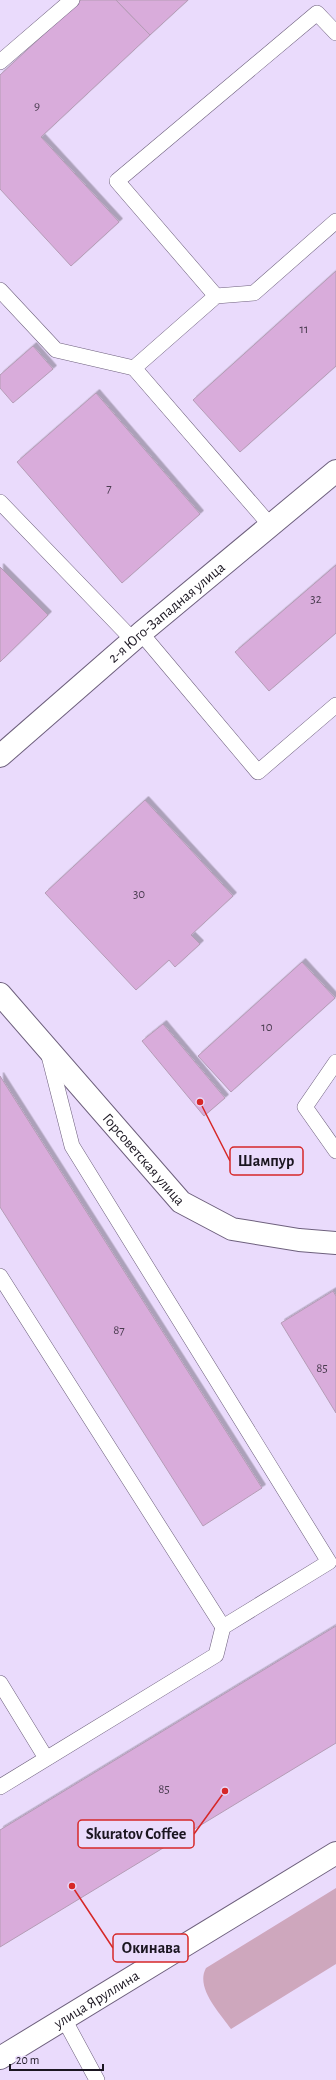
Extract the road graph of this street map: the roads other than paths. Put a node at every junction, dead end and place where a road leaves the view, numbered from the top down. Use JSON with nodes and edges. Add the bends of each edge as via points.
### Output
{"nodes":[{"id":1,"x":72,"y":0,"type":"edge"},
{"id":2,"x":336,"y":33,"type":"edge"},
{"id":3,"x":0,"y":62,"type":"edge"},
{"id":4,"x":336,"y":221,"type":"edge"},
{"id":5,"x":0,"y":290,"type":"edge"},
{"id":6,"x":216,"y":296,"type":"junction"},
{"id":7,"x":134,"y":368,"type":"junction"},
{"id":8,"x":336,"y":471,"type":"edge"},
{"id":9,"x":1,"y":505,"type":"edge"},
{"id":10,"x":270,"y":525,"type":"junction"},
{"id":11,"x":137,"y":636,"type":"junction"},
{"id":12,"x":336,"y":705,"type":"edge"},
{"id":13,"x":0,"y":756,"type":"edge"},
{"id":14,"x":0,"y":994,"type":"edge"},
{"id":15,"x":47,"y":1048,"type":"junction"},
{"id":16,"x":336,"y":1062,"type":"edge"},
{"id":17,"x":336,"y":1151,"type":"edge"},
{"id":18,"x":336,"y":1243,"type":"edge"},
{"id":19,"x":0,"y":1276,"type":"edge"},
{"id":20,"x":223,"y":1627,"type":"junction"},
{"id":21,"x":0,"y":1683,"type":"edge"},
{"id":22,"x":46,"y":1758,"type":"junction"},
{"id":23,"x":0,"y":1787,"type":"edge"},
{"id":24,"x":336,"y":1852,"type":"edge"},
{"id":25,"x":64,"y":2019,"type":"junction"},
{"id":26,"x":0,"y":2058,"type":"edge"},
{"id":27,"x":97,"y":2080,"type":"edge"}],
"edges":[{"from":1,"to":3,"type":"lane"},
{"from":2,"to":6,"type":"lane","via":[[317,13],[117,181]]},
{"from":4,"to":6,"type":"lane","via":[[254,293]]},
{"from":5,"to":7,"type":"lane","via":[[56,350]]},
{"from":6,"to":7,"type":"lane"},
{"from":7,"to":10,"type":"lane"},
{"from":8,"to":10,"type":"street","name":"2-я Юго-Западная улица"},
{"from":9,"to":11,"type":"lane"},
{"from":10,"to":11,"type":"street","name":"2-я Юго-Западная улица"},
{"from":11,"to":12,"type":"lane","via":[[258,772]]},
{"from":11,"to":13,"type":"street","name":"2-я Юго-Западная улица"},
{"from":14,"to":15,"type":"street","name":"Горсоветская улица"},
{"from":15,"to":18,"type":"street","name":"Горсоветская улица","via":[[181,1202],[232,1229]]},
{"from":15,"to":20,"type":"lane","via":[[72,1146],[329,1562]]},
{"from":16,"to":17,"type":"lane","via":[[305,1107]]},
{"from":19,"to":20,"type":"lane"},
{"from":20,"to":22,"type":"lane","via":[[216,1656]]},
{"from":21,"to":22,"type":"lane"},
{"from":22,"to":23,"type":"lane"},
{"from":24,"to":25,"type":"street","name":"улица Яруллина"},
{"from":25,"to":26,"type":"street","name":"улица Яруллина"},
{"from":25,"to":27,"type":"lane"}]}
